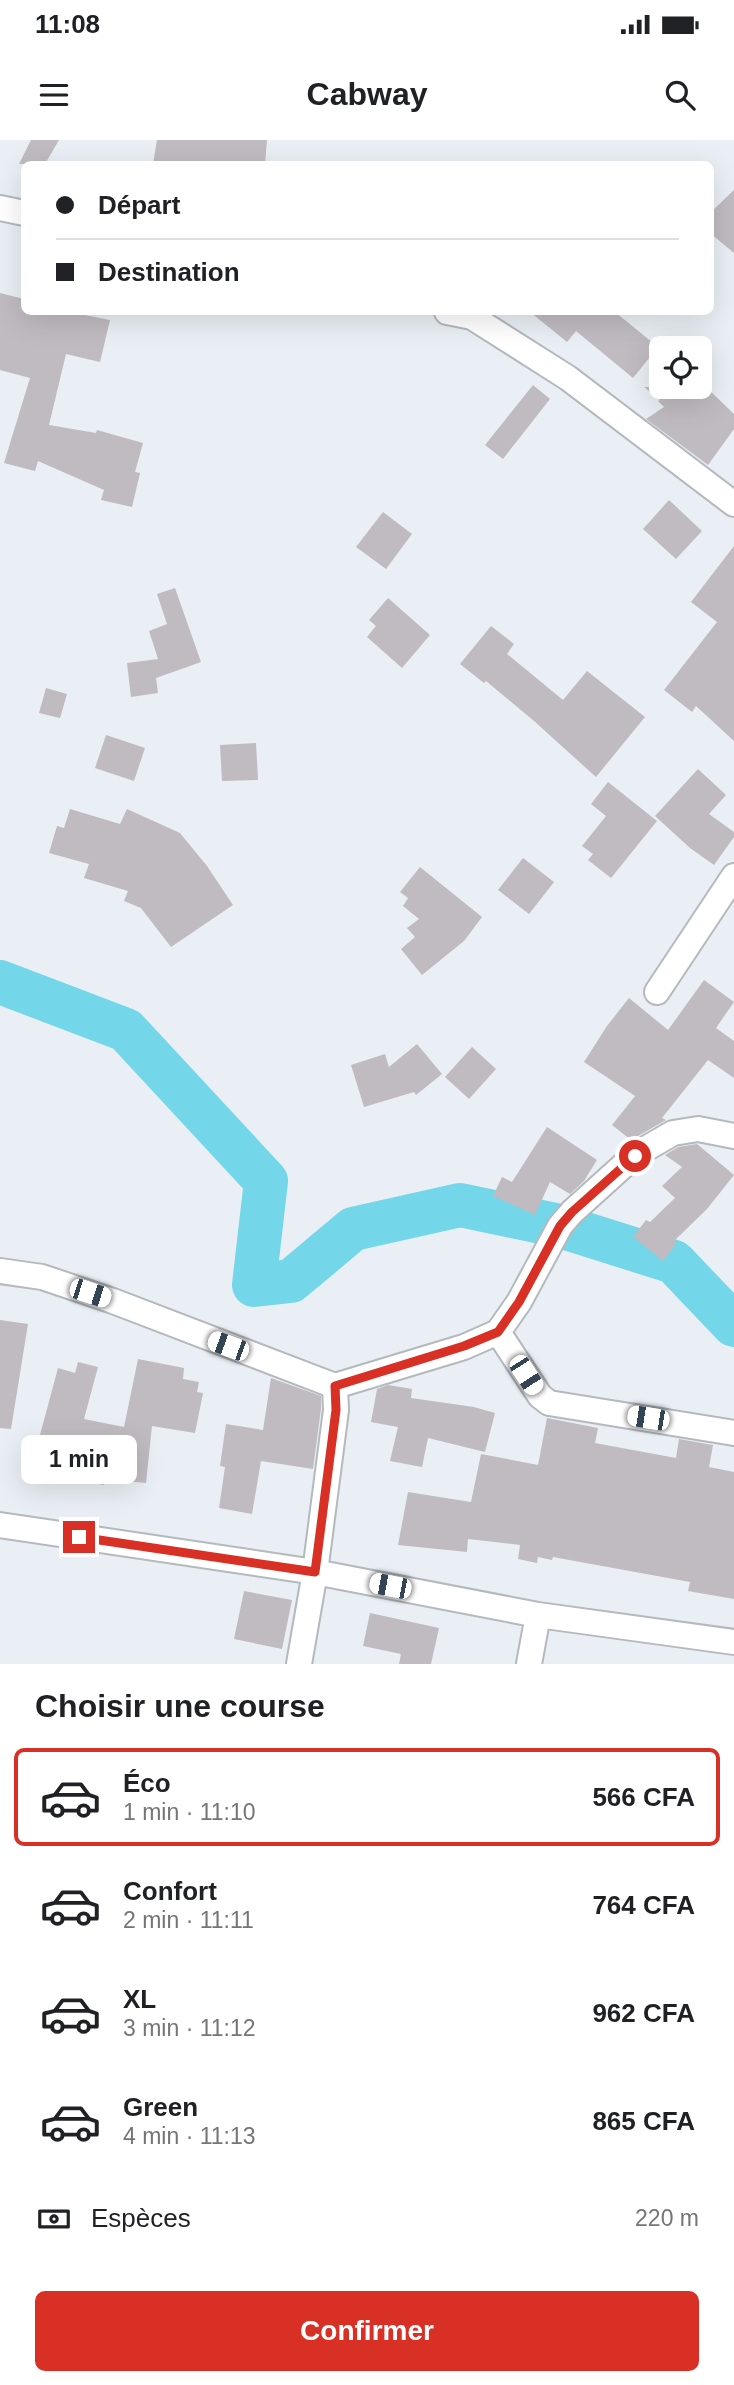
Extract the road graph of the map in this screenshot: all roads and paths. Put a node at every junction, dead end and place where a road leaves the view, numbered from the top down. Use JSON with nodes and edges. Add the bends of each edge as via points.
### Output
{"nodes":[{"id":1,"x":0,"y":208,"type":"edge"},
{"id":2,"x":21,"y":213,"type":"edge"},
{"id":3,"x":462,"y":315,"type":"edge"},
{"id":4,"x":734,"y":504,"type":"edge"},
{"id":5,"x":734,"y":876,"type":"edge"},
{"id":6,"x":657,"y":992,"type":"dead end"},
{"id":7,"x":734,"y":1136,"type":"edge"},
{"id":8,"x":0,"y":1271,"type":"edge"},
{"id":9,"x":498,"y":1332,"type":"junction"},
{"id":10,"x":335,"y":1386,"type":"junction"},
{"id":11,"x":734,"y":1433,"type":"edge"},
{"id":12,"x":0,"y":1525,"type":"edge"},
{"id":13,"x":315,"y":1572,"type":"junction"},
{"id":14,"x":538,"y":1615,"type":"junction"},
{"id":15,"x":734,"y":1642,"type":"edge"},
{"id":16,"x":299,"y":1664,"type":"edge"},
{"id":17,"x":529,"y":1664,"type":"edge"}],
"edges":[{"from":1,"to":2,"type":"street"},
{"from":3,"to":4,"type":"street","via":[[568,378]]},
{"from":5,"to":6,"type":"street"},
{"from":7,"to":9,"type":"street","via":[[698,1129],[673,1133],[635,1156],[560,1226]]},
{"from":8,"to":10,"type":"street","via":[[42,1277],[114,1301]]},
{"from":9,"to":10,"type":"street"},
{"from":9,"to":11,"type":"street","via":[[549,1403]]},
{"from":10,"to":13,"type":"street","via":[[336,1410]]},
{"from":12,"to":13,"type":"street"},
{"from":13,"to":14,"type":"street"},
{"from":13,"to":16,"type":"street"},
{"from":14,"to":15,"type":"street"},
{"from":14,"to":17,"type":"street"}]}
